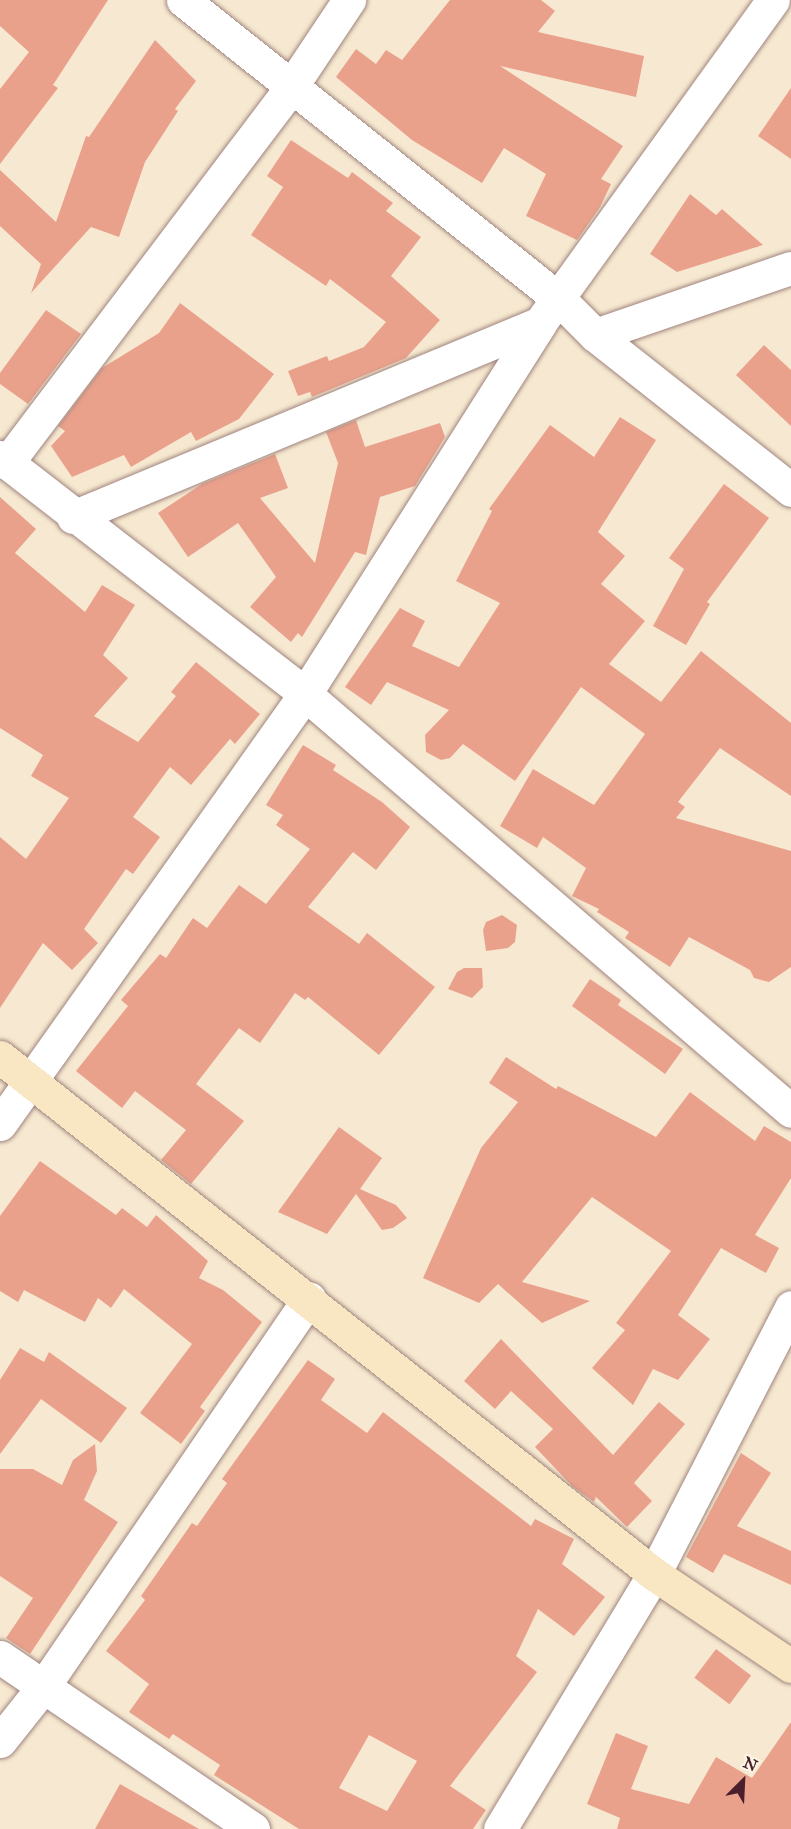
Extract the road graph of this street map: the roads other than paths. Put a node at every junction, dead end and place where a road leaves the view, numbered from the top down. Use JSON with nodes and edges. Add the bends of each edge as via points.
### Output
{"nodes":[{"id":1,"x":183,"y":0,"type":"edge"},
{"id":2,"x":349,"y":0,"type":"edge"},
{"id":3,"x":773,"y":0,"type":"edge"},
{"id":4,"x":291,"y":87,"type":"junction"},
{"id":5,"x":791,"y":268,"type":"edge"},
{"id":6,"x":550,"y":311,"type":"junction"},
{"id":7,"x":595,"y":335,"type":"junction"},
{"id":8,"x":4,"y":460,"type":"edge"},
{"id":9,"x":791,"y":490,"type":"edge"},
{"id":10,"x":73,"y":517,"type":"junction"},
{"id":11,"x":305,"y":694,"type":"junction"},
{"id":12,"x":0,"y":1057,"type":"edge"},
{"id":13,"x":30,"y":1082,"type":"junction"},
{"id":14,"x":791,"y":1111,"type":"edge"},
{"id":15,"x":0,"y":1125,"type":"edge"},
{"id":16,"x":309,"y":1298,"type":"junction"},
{"id":17,"x":791,"y":1307,"type":"edge"},
{"id":18,"x":654,"y":1574,"type":"junction"},
{"id":19,"x":0,"y":1657,"type":"edge"},
{"id":20,"x":791,"y":1666,"type":"edge"},
{"id":21,"x":43,"y":1687,"type":"junction"},
{"id":22,"x":0,"y":1741,"type":"edge"},
{"id":23,"x":253,"y":1829,"type":"edge"},
{"id":24,"x":500,"y":1829,"type":"edge"}],
"edges":[{"from":1,"to":4,"type":"street"},
{"from":2,"to":4,"type":"street"},
{"from":3,"to":6,"type":"street"},
{"from":4,"to":6,"type":"street"},
{"from":4,"to":8,"type":"street"},
{"from":5,"to":7,"type":"street"},
{"from":6,"to":7,"type":"street"},
{"from":6,"to":10,"type":"street"},
{"from":6,"to":11,"type":"street"},
{"from":7,"to":9,"type":"street"},
{"from":8,"to":10,"type":"street"},
{"from":10,"to":11,"type":"street"},
{"from":11,"to":13,"type":"street"},
{"from":11,"to":14,"type":"street"},
{"from":12,"to":13,"type":"main road"},
{"from":13,"to":15,"type":"street"},
{"from":13,"to":16,"type":"main road"},
{"from":16,"to":18,"type":"main road"},
{"from":16,"to":21,"type":"street"},
{"from":17,"to":18,"type":"street"},
{"from":18,"to":20,"type":"main road"},
{"from":18,"to":24,"type":"street"},
{"from":19,"to":21,"type":"street"},
{"from":21,"to":22,"type":"street"},
{"from":21,"to":23,"type":"street"}]}
